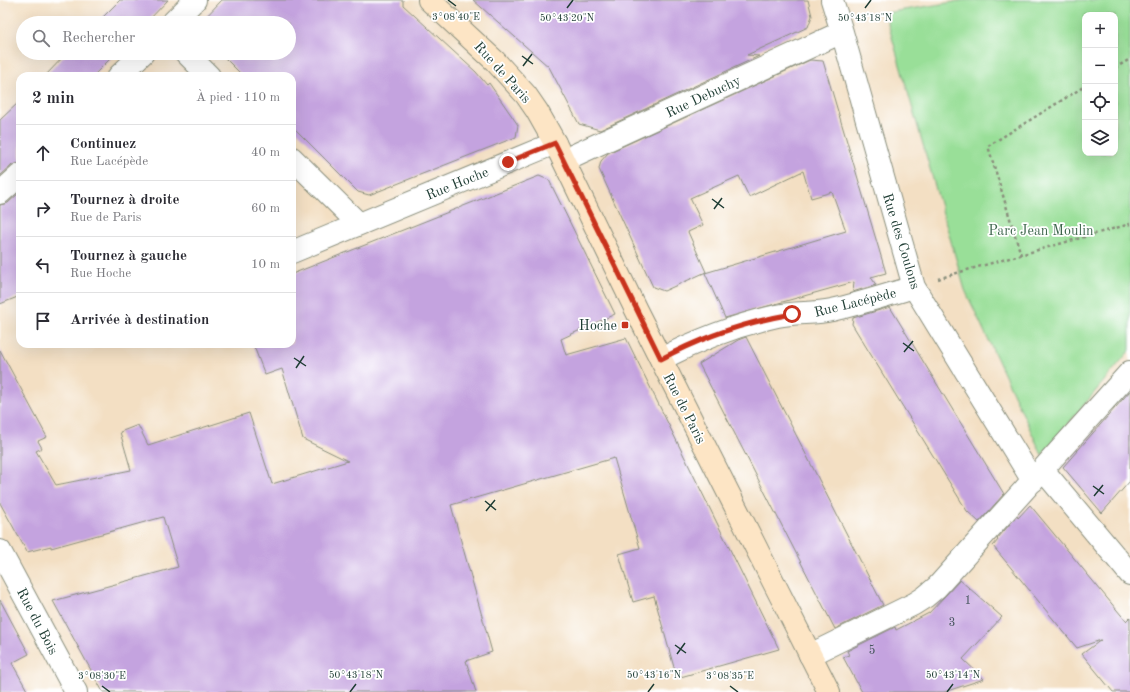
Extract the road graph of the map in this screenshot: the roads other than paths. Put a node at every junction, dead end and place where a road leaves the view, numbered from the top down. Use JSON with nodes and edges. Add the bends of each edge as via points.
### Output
{"nodes":[{"id":1,"x":195,"y":0,"type":"edge"},
{"id":2,"x":429,"y":0,"type":"edge"},
{"id":3,"x":832,"y":0,"type":"edge"},
{"id":4,"x":179,"y":16,"type":"edge"},
{"id":5,"x":842,"y":32,"type":"junction"},
{"id":6,"x":136,"y":60,"type":"edge"},
{"id":7,"x":193,"y":60,"type":"edge"},
{"id":8,"x":124,"y":72,"type":"edge"},
{"id":9,"x":205,"y":72,"type":"edge"},
{"id":10,"x":560,"y":151,"type":"junction"},
{"id":11,"x":296,"y":162,"type":"edge"},
{"id":12,"x":16,"y":179,"type":"edge"},
{"id":13,"x":0,"y":193,"type":"edge"},
{"id":14,"x":359,"y":224,"type":"junction"},
{"id":15,"x":296,"y":250,"type":"edge"},
{"id":16,"x":914,"y":287,"type":"junction"},
{"id":17,"x":661,"y":359,"type":"junction"},
{"id":18,"x":1130,"y":372,"type":"edge"},
{"id":19,"x":1038,"y":476,"type":"junction"},
{"id":20,"x":2,"y":558,"type":"edge"},
{"id":21,"x":1130,"y":574,"type":"edge"},
{"id":22,"x":810,"y":655,"type":"junction"},
{"id":23,"x":76,"y":692,"type":"edge"},
{"id":24,"x":830,"y":692,"type":"edge"}],
"edges":[{"from":1,"to":4,"type":"street"},
{"from":2,"to":10,"type":"main road","name":"Rue de Paris","via":[[514,80]]},
{"from":3,"to":5,"type":"street","name":"Rue des Coulons"},
{"from":5,"to":10,"type":"street","name":"Rue Debuchy"},
{"from":5,"to":16,"type":"street","name":"Rue des Coulons"},
{"from":6,"to":8,"type":"street"},
{"from":7,"to":9,"type":"street"},
{"from":10,"to":14,"type":"street","name":"Rue Hoche"},
{"from":10,"to":17,"type":"main road","name":"Rue de Paris"},
{"from":11,"to":14,"type":"street"},
{"from":12,"to":13,"type":"street"},
{"from":14,"to":15,"type":"street","name":"Rue Hoche"},
{"from":16,"to":17,"type":"street","name":"Rue Lacépède","via":[[832,310],[777,316],[726,330]]},
{"from":16,"to":19,"type":"street","name":"Rue des Coulons"},
{"from":17,"to":22,"type":"main road","name":"Rue de Paris"},
{"from":18,"to":19,"type":"street"},
{"from":19,"to":21,"type":"street","name":"Rue des Coulons"},
{"from":19,"to":22,"type":"street","via":[[925,597]]},
{"from":20,"to":23,"type":"street","name":"Rue du Bois"},
{"from":22,"to":24,"type":"main road","name":"Rue de Paris"}]}
